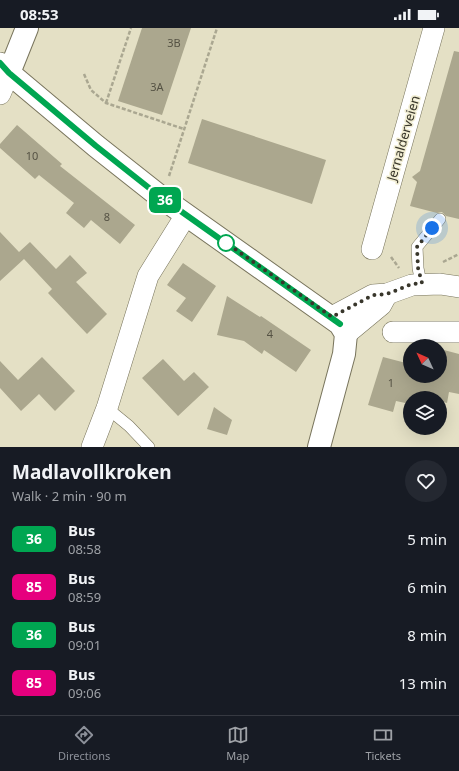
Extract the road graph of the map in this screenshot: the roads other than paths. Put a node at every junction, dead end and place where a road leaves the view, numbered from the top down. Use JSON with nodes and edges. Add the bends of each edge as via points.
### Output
{"nodes":[{"id":1,"x":27,"y":28,"type":"edge"},
{"id":2,"x":434,"y":28,"type":"edge"},
{"id":3,"x":4,"y":68,"type":"edge"},
{"id":4,"x":0,"y":94,"type":"edge"},
{"id":5,"x":186,"y":215,"type":"junction"},
{"id":6,"x":440,"y":219,"type":"dead end"},
{"id":7,"x":372,"y":248,"type":"dead end"},
{"id":8,"x":422,"y":283,"type":"junction"},
{"id":9,"x":459,"y":287,"type":"edge"},
{"id":10,"x":340,"y":325,"type":"junction"},
{"id":11,"x":393,"y":332,"type":"dead end"},
{"id":12,"x":459,"y":332,"type":"edge"},
{"id":13,"x":107,"y":408,"type":"junction"},
{"id":14,"x":92,"y":447,"type":"edge"},
{"id":15,"x":149,"y":447,"type":"edge"},
{"id":16,"x":319,"y":447,"type":"edge"}],
"edges":[{"from":1,"to":3,"type":"street"},
{"from":2,"to":7,"type":"street","name":"Jernalderveien"},
{"from":3,"to":4,"type":"street"},
{"from":3,"to":5,"type":"street","via":[[96,146]]},
{"from":5,"to":10,"type":"street"},
{"from":5,"to":13,"type":"street","via":[[148,276]]},
{"from":6,"to":8,"type":"lane","via":[[417,247]]},
{"from":8,"to":9,"type":"street"},
{"from":8,"to":10,"type":"street","via":[[412,284],[387,294],[373,295]]},
{"from":10,"to":16,"type":"street","via":[[344,354]]},
{"from":11,"to":12,"type":"street"},
{"from":13,"to":14,"type":"street"},
{"from":13,"to":15,"type":"lane"}]}
